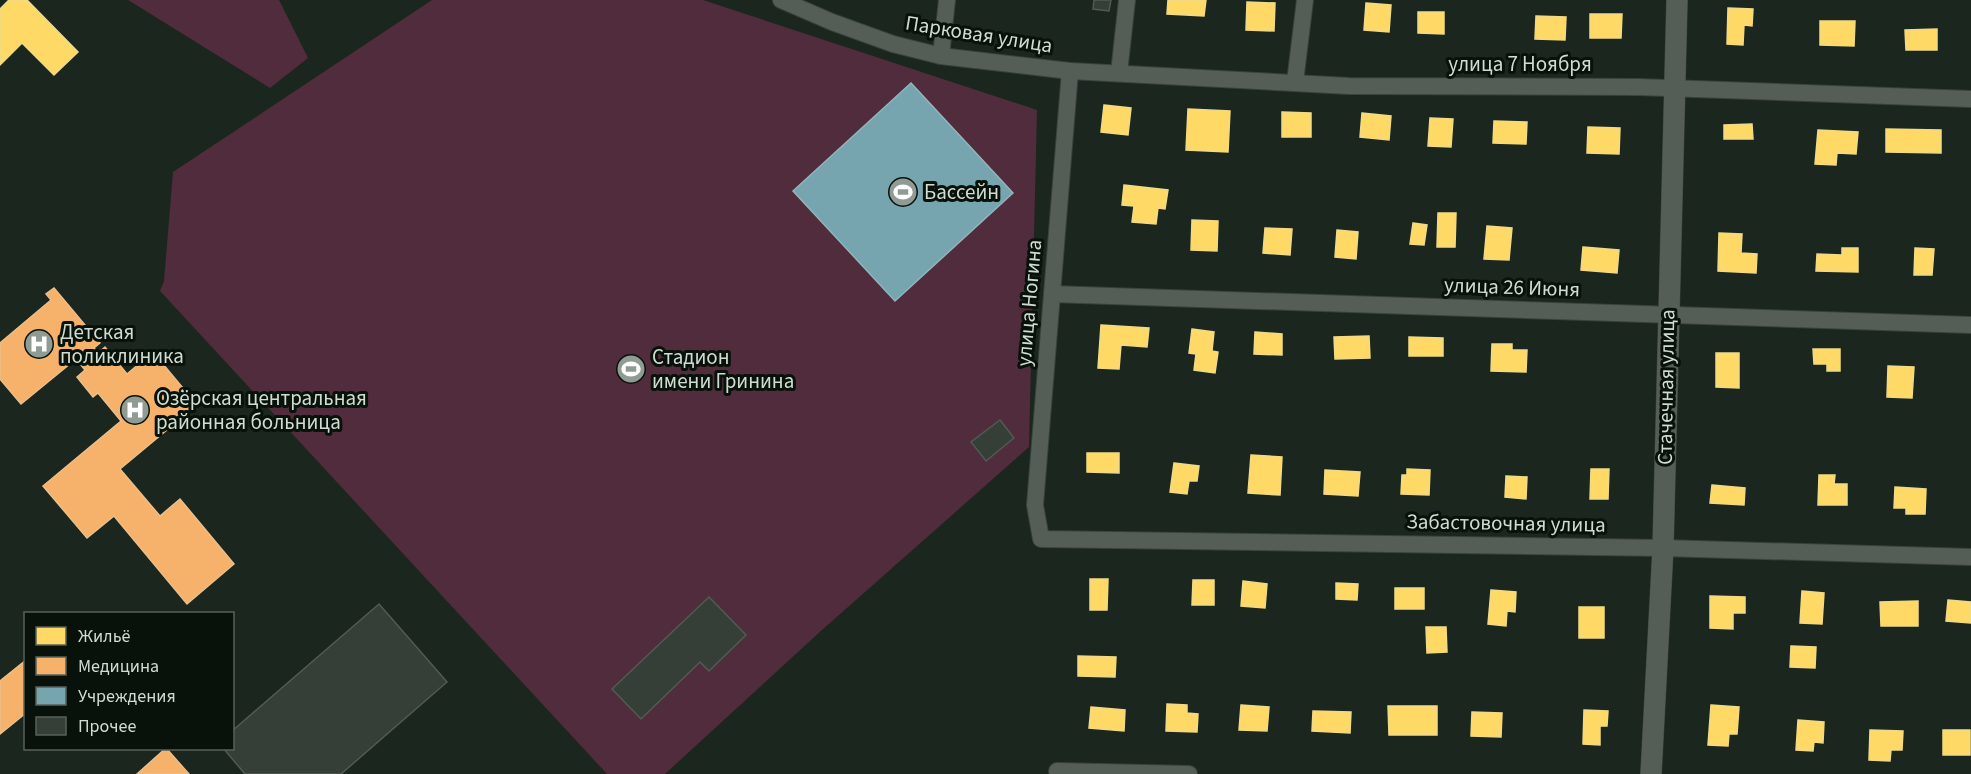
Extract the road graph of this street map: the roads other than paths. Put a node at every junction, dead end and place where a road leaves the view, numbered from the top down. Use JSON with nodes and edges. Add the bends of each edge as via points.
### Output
{"nodes":[{"id":1,"x":781,"y":0,"type":"edge"},
{"id":2,"x":947,"y":0,"type":"edge"},
{"id":3,"x":1126,"y":0,"type":"edge"},
{"id":4,"x":1305,"y":0,"type":"edge"},
{"id":5,"x":1677,"y":0,"type":"edge"},
{"id":6,"x":941,"y":56,"type":"junction"},
{"id":7,"x":1070,"y":71,"type":"junction"},
{"id":8,"x":1119,"y":73,"type":"junction"},
{"id":9,"x":1295,"y":82,"type":"junction"},
{"id":10,"x":1674,"y":88,"type":"junction"},
{"id":11,"x":1971,"y":99,"type":"edge"},
{"id":12,"x":1052,"y":294,"type":"junction"},
{"id":13,"x":1668,"y":315,"type":"junction"},
{"id":14,"x":1971,"y":325,"type":"edge"},
{"id":15,"x":1041,"y":539,"type":"joint"},
{"id":16,"x":1663,"y":548,"type":"junction"},
{"id":17,"x":1971,"y":557,"type":"edge"},
{"id":18,"x":1057,"y":771,"type":"dead end"},
{"id":19,"x":1189,"y":774,"type":"edge"},
{"id":20,"x":1651,"y":774,"type":"edge"}],
"edges":[{"from":1,"to":6,"type":"street","name":"Парковая улица","via":[[893,44]]},
{"from":2,"to":6,"type":"street"},
{"from":3,"to":8,"type":"street"},
{"from":4,"to":9,"type":"street"},
{"from":5,"to":10,"type":"street","name":"Стачечная улица"},
{"from":6,"to":7,"type":"street","name":"Парковая улица"},
{"from":7,"to":8,"type":"street","name":"улица 7 Ноября"},
{"from":7,"to":12,"type":"street","name":"улица Ногина"},
{"from":8,"to":9,"type":"street","name":"улица 7 Ноября"},
{"from":9,"to":10,"type":"street","name":"улица 7 Ноября","via":[[1349,86]]},
{"from":10,"to":11,"type":"street","name":"улица 7 Ноября"},
{"from":10,"to":13,"type":"street","name":"Стачечная улица"},
{"from":12,"to":13,"type":"street","name":"улица 26 Июня"},
{"from":12,"to":15,"type":"street","name":"улица Ногина","via":[[1035,505]]},
{"from":13,"to":14,"type":"street","name":"улица 26 Июня"},
{"from":13,"to":16,"type":"street","name":"Стачечная улица"},
{"from":15,"to":16,"type":"street","name":"Забастовочная улица"},
{"from":16,"to":17,"type":"street","name":"Забастовочная улица"},
{"from":16,"to":20,"type":"street","name":"Стачечная улица"},
{"from":18,"to":19,"type":"street"}]}
